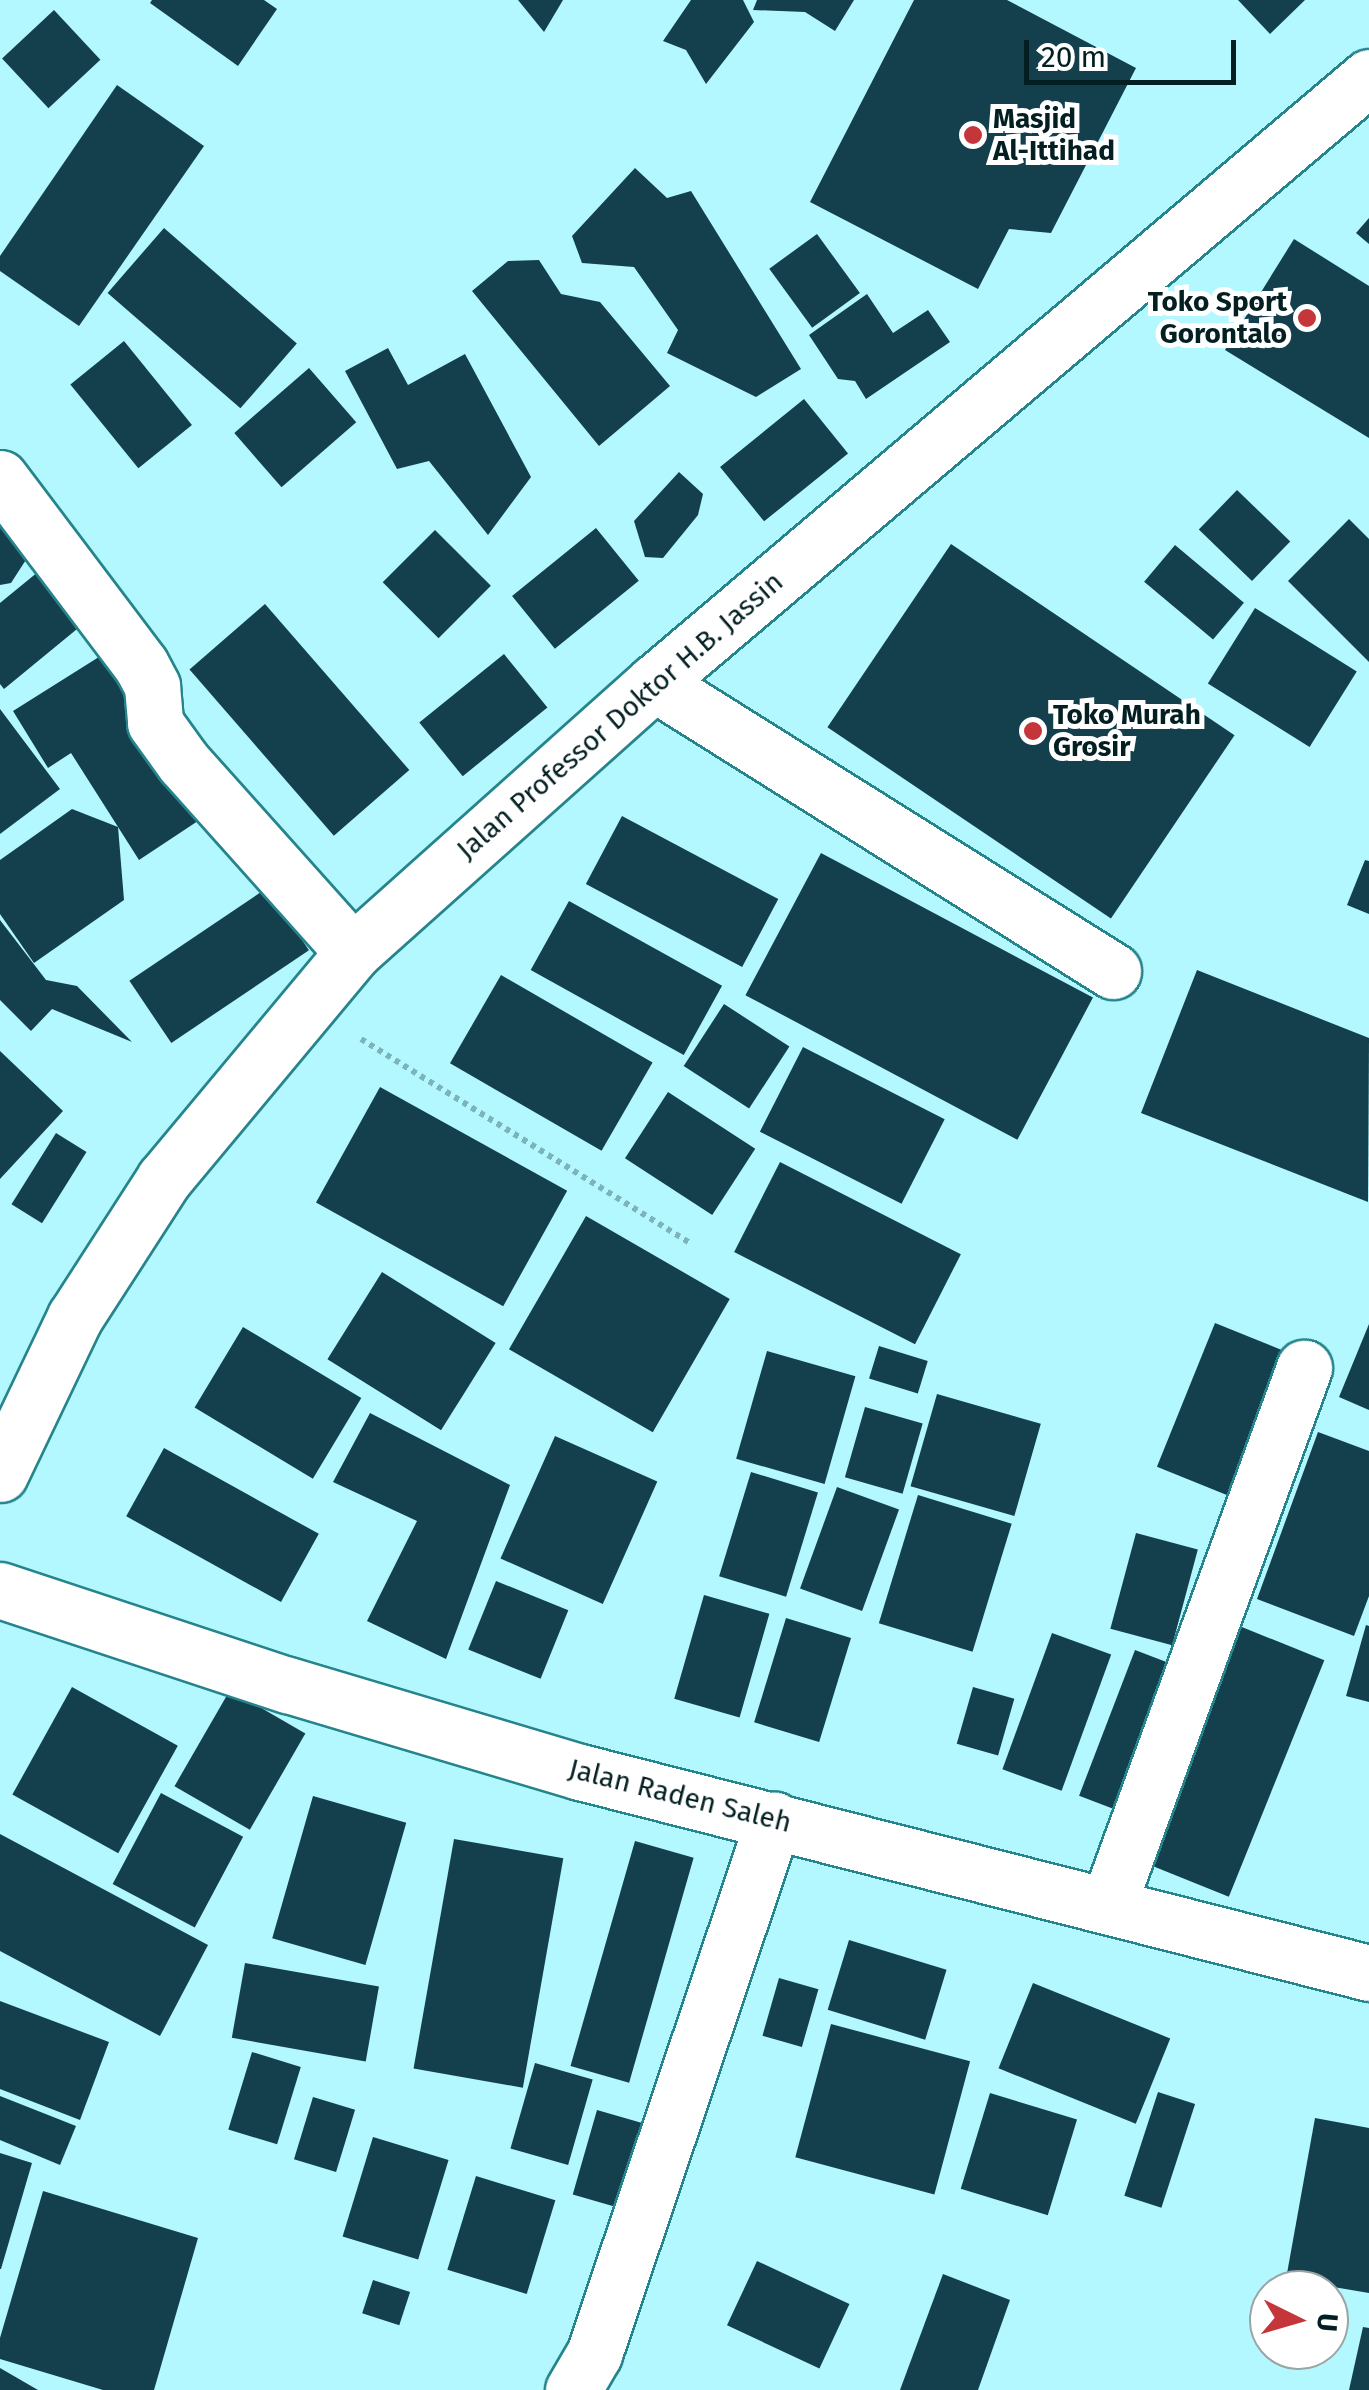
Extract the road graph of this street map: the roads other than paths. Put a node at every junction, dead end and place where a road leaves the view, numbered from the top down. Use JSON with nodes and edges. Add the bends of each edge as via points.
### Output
{"nodes":[{"id":1,"x":1369,"y":77,"type":"edge"},
{"id":2,"x":0,"y":478,"type":"edge"},
{"id":3,"x":654,"y":683,"type":"junction"},
{"id":4,"x":353,"y":952,"type":"junction"},
{"id":5,"x":1113,"y":971,"type":"dead end"},
{"id":6,"x":1304,"y":1368,"type":"dead end"},
{"id":7,"x":1,"y":1471,"type":"edge"},
{"id":8,"x":0,"y":1590,"type":"edge"},
{"id":9,"x":774,"y":1819,"type":"junction"},
{"id":10,"x":1108,"y":1905,"type":"junction"},
{"id":11,"x":1369,"y":1973,"type":"edge"},
{"id":12,"x":573,"y":2390,"type":"edge"}],
"edges":[{"from":1,"to":3,"type":"main road","name":"Jalan Professor Doktor H.B. Jassin"},
{"from":2,"to":4,"type":"main road","via":[[141,665],[152,686],[155,723],[183,762]]},
{"from":3,"to":4,"type":"main road","name":"Jalan Professor Doktor H.B. Jassin"},
{"from":3,"to":5,"type":"main road"},
{"from":4,"to":7,"type":"main road","name":"Jalan Professor Doktor H.B. Jassin","via":[[154,1194],[75,1318]]},
{"from":6,"to":10,"type":"main road"},
{"from":8,"to":9,"type":"main road","name":"Jalan Raden Saleh","via":[[561,1766]]},
{"from":9,"to":10,"type":"main road","name":"Jalan Raden Saleh"},
{"from":9,"to":12,"type":"main road","via":[[594,2354]]},
{"from":10,"to":11,"type":"main road","name":"Jalan Raden Saleh"}]}
